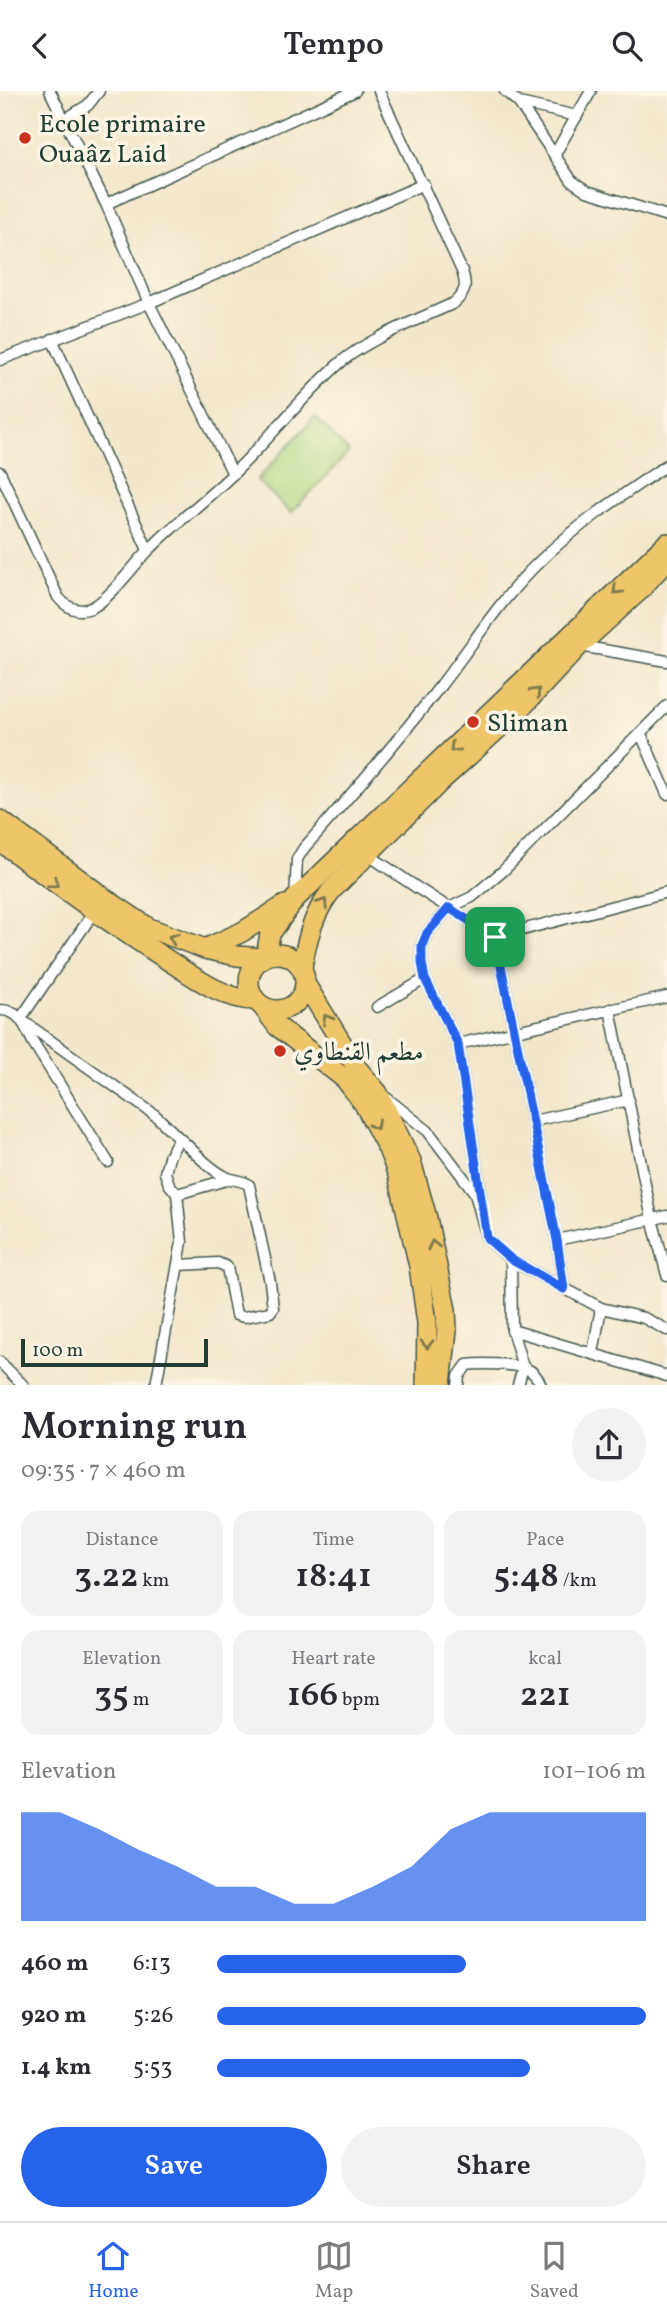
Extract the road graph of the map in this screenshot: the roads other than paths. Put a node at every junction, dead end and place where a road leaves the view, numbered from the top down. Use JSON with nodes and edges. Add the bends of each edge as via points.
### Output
{"nodes":[{"id":1,"x":50,"y":91,"type":"edge"},
{"id":2,"x":99,"y":91,"type":"edge"},
{"id":3,"x":355,"y":91,"type":"edge"},
{"id":4,"x":379,"y":91,"type":"edge"},
{"id":5,"x":505,"y":91,"type":"edge"},
{"id":6,"x":591,"y":91,"type":"edge"},
{"id":7,"x":519,"y":103,"type":"junction"},
{"id":8,"x":577,"y":116,"type":"junction"},
{"id":9,"x":64,"y":120,"type":"junction"},
{"id":10,"x":555,"y":154,"type":"junction"},
{"id":11,"x":424,"y":184,"type":"junction"},
{"id":12,"x":106,"y":204,"type":"junction"},
{"id":13,"x":667,"y":216,"type":"edge"},
{"id":14,"x":149,"y":303,"type":"junction"},
{"id":15,"x":52,"y":339,"type":"junction"},
{"id":16,"x":0,"y":360,"type":"edge"},
{"id":17,"x":667,"y":465,"type":"edge"},
{"id":18,"x":0,"y":473,"type":"edge"},
{"id":19,"x":233,"y":474,"type":"junction"},
{"id":20,"x":667,"y":543,"type":"edge"},
{"id":21,"x":148,"y":550,"type":"junction"},
{"id":22,"x":666,"y":563,"type":"edge"},
{"id":23,"x":579,"y":646,"type":"junction"},
{"id":24,"x":667,"y":661,"type":"edge"},
{"id":25,"x":667,"y":706,"type":"edge"},
{"id":26,"x":640,"y":734,"type":"junction"},
{"id":27,"x":667,"y":794,"type":"edge"},
{"id":28,"x":0,"y":820,"type":"edge"},
{"id":29,"x":0,"y":841,"type":"edge"},
{"id":30,"x":367,"y":854,"type":"junction"},
{"id":31,"x":667,"y":893,"type":"edge"},
{"id":32,"x":295,"y":899,"type":"junction"},
{"id":33,"x":449,"y":908,"type":"junction"},
{"id":34,"x":94,"y":912,"type":"junction"},
{"id":35,"x":495,"y":937,"type":"junction"},
{"id":36,"x":205,"y":949,"type":"junction"},
{"id":37,"x":264,"y":957,"type":"junction"},
{"id":38,"x":304,"y":976,"type":"junction"},
{"id":39,"x":425,"y":979,"type":"junction"},
{"id":40,"x":667,"y":997,"type":"edge"},
{"id":41,"x":258,"y":1003,"type":"junction"},
{"id":42,"x":377,"y":1007,"type":"dead end"},
{"id":43,"x":610,"y":1009,"type":"junction"},
{"id":44,"x":0,"y":1010,"type":"edge"},
{"id":45,"x":22,"y":1020,"type":"junction"},
{"id":46,"x":514,"y":1030,"type":"junction"},
{"id":47,"x":458,"y":1044,"type":"junction"},
{"id":48,"x":355,"y":1093,"type":"junction"},
{"id":49,"x":378,"y":1093,"type":"junction"},
{"id":50,"x":629,"y":1100,"type":"junction"},
{"id":51,"x":533,"y":1121,"type":"junction"},
{"id":52,"x":179,"y":1138,"type":"junction"},
{"id":53,"x":108,"y":1162,"type":"dead end"},
{"id":54,"x":230,"y":1179,"type":"junction"},
{"id":55,"x":177,"y":1194,"type":"junction"},
{"id":56,"x":667,"y":1216,"type":"edge"},
{"id":57,"x":652,"y":1219,"type":"junction"},
{"id":58,"x":487,"y":1238,"type":"junction"},
{"id":59,"x":557,"y":1240,"type":"junction"},
{"id":60,"x":512,"y":1260,"type":"junction"},
{"id":61,"x":179,"y":1265,"type":"junction"},
{"id":62,"x":667,"y":1275,"type":"edge"},
{"id":63,"x":564,"y":1289,"type":"junction"},
{"id":64,"x":601,"y":1308,"type":"junction"},
{"id":65,"x":512,"y":1330,"type":"junction"},
{"id":66,"x":667,"y":1330,"type":"edge"},
{"id":67,"x":593,"y":1353,"type":"junction"},
{"id":68,"x":0,"y":1362,"type":"edge"},
{"id":69,"x":523,"y":1367,"type":"junction"},
{"id":70,"x":667,"y":1376,"type":"edge"},
{"id":71,"x":23,"y":1384,"type":"edge"},
{"id":72,"x":156,"y":1384,"type":"edge"},
{"id":73,"x":426,"y":1384,"type":"edge"},
{"id":74,"x":441,"y":1384,"type":"edge"},
{"id":75,"x":458,"y":1384,"type":"edge"},
{"id":76,"x":518,"y":1384,"type":"edge"},
{"id":77,"x":541,"y":1384,"type":"edge"}],
"edges":[{"from":1,"to":9,"type":"street"},
{"from":2,"to":9,"type":"street","via":[[88,105]]},
{"from":3,"to":12,"type":"street"},
{"from":4,"to":11,"type":"street"},
{"from":5,"to":7,"type":"street"},
{"from":6,"to":8,"type":"street"},
{"from":7,"to":8,"type":"street"},
{"from":7,"to":10,"type":"street"},
{"from":8,"to":10,"type":"street"},
{"from":9,"to":12,"type":"street"},
{"from":10,"to":13,"type":"street","via":[[572,181],[587,191]]},
{"from":11,"to":14,"type":"street"},
{"from":11,"to":19,"type":"street","via":[[462,271],[465,291],[454,303],[341,362]]},
{"from":12,"to":14,"type":"street"},
{"from":14,"to":15,"type":"street"},
{"from":14,"to":19,"type":"street"},
{"from":15,"to":16,"type":"street"},
{"from":15,"to":21,"type":"street"},
{"from":17,"to":32,"type":"street","via":[[571,534],[503,600],[433,695],[304,848],[297,859]]},
{"from":18,"to":21,"type":"street","via":[[65,605],[83,610],[94,607]]},
{"from":19,"to":21,"type":"street"},
{"from":20,"to":32,"type":"highway","one_way":true},
{"from":22,"to":23,"type":"highway"},
{"from":23,"to":24,"type":"street"},
{"from":30,"to":23,"type":"highway","one_way":true,"via":[[522,707]]},
{"from":25,"to":26,"type":"street"},
{"from":26,"to":27,"type":"street"},
{"from":26,"to":33,"type":"street","via":[[503,871],[472,897]]},
{"from":36,"to":28,"type":"highway","one_way":true,"via":[[149,928]]},
{"from":29,"to":34,"type":"highway","one_way":true},
{"from":30,"to":33,"type":"street"},
{"from":38,"to":30,"type":"highway","one_way":true,"via":[[313,919],[320,904]]},
{"from":31,"to":35,"type":"street"},
{"from":32,"to":36,"type":"highway"},
{"from":32,"to":37,"type":"highway","via":[[270,934]]},
{"from":33,"to":35,"type":"street"},
{"from":33,"to":39,"type":"street","via":[[422,945]]},
{"from":34,"to":41,"type":"highway","via":[[191,975],[239,999]]},
{"from":34,"to":45,"type":"street"},
{"from":35,"to":46,"type":"street"},
{"from":36,"to":37,"type":"highway"},
{"from":37,"to":38,"type":"highway","via":[[286,955]]},
{"from":37,"to":41,"type":"highway","via":[[249,977]]},
{"from":38,"to":41,"type":"highway","via":[[299,1001],[293,1006],[276,1011]]},
{"from":49,"to":38,"type":"highway","one_way":true,"via":[[357,1068]]},
{"from":39,"to":42,"type":"street"},
{"from":39,"to":47,"type":"street"},
{"from":40,"to":43,"type":"street"},
{"from":41,"to":48,"type":"highway","via":[[277,1026],[345,1079]]},
{"from":43,"to":46,"type":"street"},
{"from":43,"to":50,"type":"street"},
{"from":44,"to":45,"type":"street"},
{"from":45,"to":52,"type":"street","via":[[155,1115]]},
{"from":45,"to":53,"type":"street"},
{"from":46,"to":47,"type":"street"},
{"from":46,"to":51,"type":"street"},
{"from":47,"to":58,"type":"street"},
{"from":48,"to":49,"type":"street"},
{"from":48,"to":73,"type":"highway","one_way":true,"via":[[398,1175],[427,1323]]},
{"from":49,"to":58,"type":"street","via":[[428,1131],[475,1193]]},
{"from":74,"to":49,"type":"highway","one_way":true,"via":[[447,1330],[437,1265],[411,1161]]},
{"from":50,"to":51,"type":"street"},
{"from":50,"to":57,"type":"street"},
{"from":51,"to":59,"type":"street"},
{"from":52,"to":54,"type":"street"},
{"from":52,"to":55,"type":"street","via":[[166,1173]]},
{"from":54,"to":55,"type":"street"},
{"from":54,"to":61,"type":"street","via":[[249,1185],[274,1308],[236,1315],[227,1267],[218,1263]]},
{"from":55,"to":61,"type":"street","via":[[182,1242]]},
{"from":56,"to":57,"type":"street"},
{"from":57,"to":59,"type":"street"},
{"from":57,"to":62,"type":"street"},
{"from":58,"to":60,"type":"street"},
{"from":59,"to":63,"type":"street"},
{"from":60,"to":63,"type":"street"},
{"from":60,"to":65,"type":"street"},
{"from":61,"to":72,"type":"street"},
{"from":63,"to":64,"type":"street"},
{"from":64,"to":66,"type":"street","via":[[644,1318]]},
{"from":64,"to":67,"type":"street"},
{"from":65,"to":67,"type":"street"},
{"from":65,"to":69,"type":"street"},
{"from":67,"to":70,"type":"street"},
{"from":68,"to":71,"type":"street"},
{"from":69,"to":75,"type":"street","via":[[467,1365]]},
{"from":69,"to":76,"type":"street"},
{"from":69,"to":77,"type":"street"}]}
